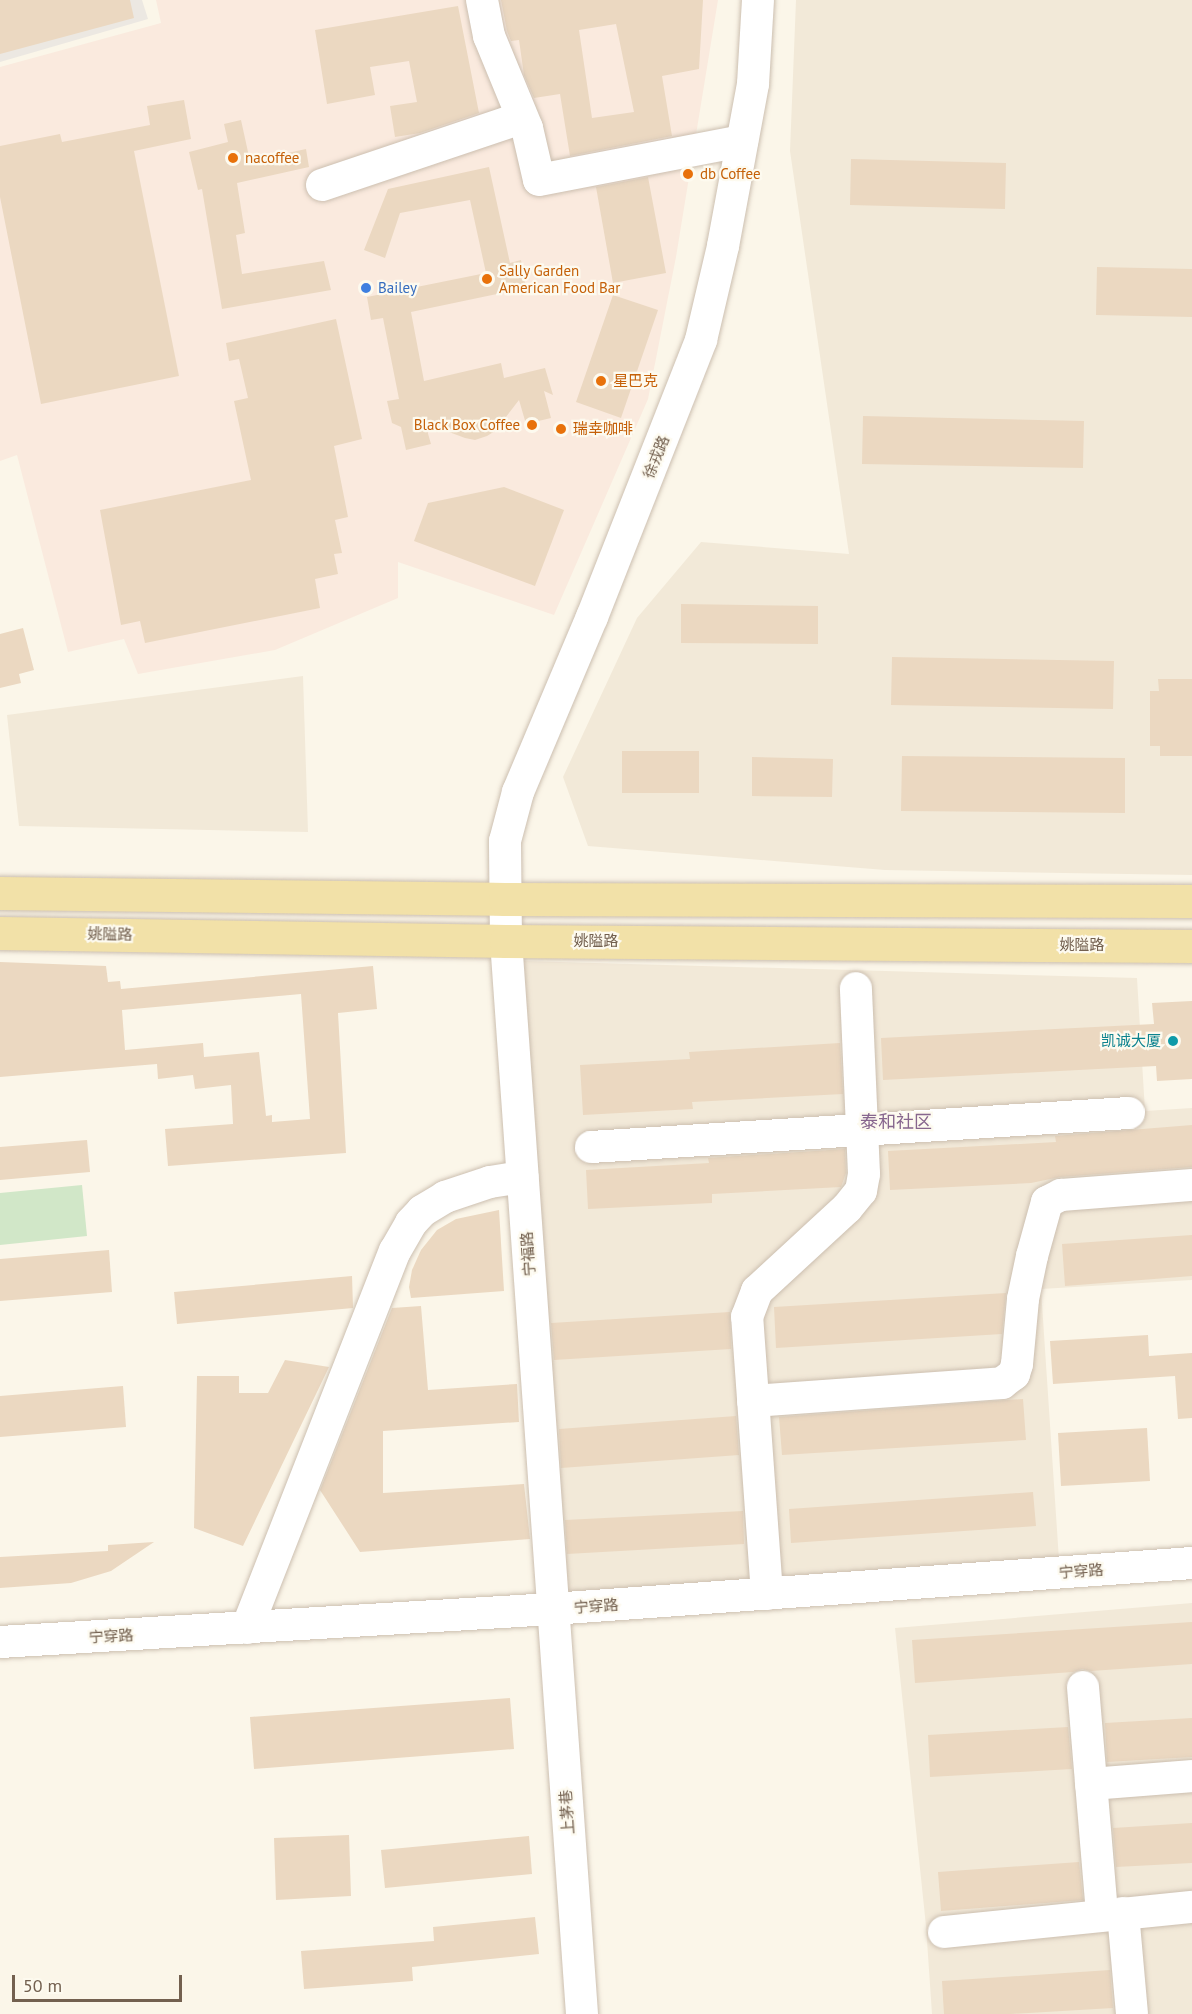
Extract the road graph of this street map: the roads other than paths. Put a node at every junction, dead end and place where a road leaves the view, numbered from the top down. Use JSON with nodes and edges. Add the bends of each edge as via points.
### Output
{"nodes":[{"id":1,"x":482,"y":0,"type":"edge"},
{"id":2,"x":758,"y":0,"type":"edge"},
{"id":3,"x":521,"y":118,"type":"junction"},
{"id":4,"x":742,"y":141,"type":"junction"},
{"id":5,"x":322,"y":185,"type":"dead end"},
{"id":6,"x":0,"y":893,"type":"edge"},
{"id":7,"x":505,"y":899,"type":"junction"},
{"id":8,"x":1192,"y":901,"type":"edge"},
{"id":9,"x":0,"y":933,"type":"edge"},
{"id":10,"x":506,"y":941,"type":"junction"},
{"id":11,"x":1192,"y":946,"type":"edge"},
{"id":12,"x":856,"y":988,"type":"dead end"},
{"id":13,"x":1129,"y":1113,"type":"dead end"},
{"id":14,"x":862,"y":1130,"type":"junction"},
{"id":15,"x":591,"y":1147,"type":"dead end"},
{"id":16,"x":522,"y":1177,"type":"junction"},
{"id":17,"x":1192,"y":1185,"type":"edge"},
{"id":18,"x":753,"y":1401,"type":"junction"},
{"id":19,"x":1192,"y":1563,"type":"edge"},
{"id":20,"x":767,"y":1594,"type":"junction"},
{"id":21,"x":552,"y":1609,"type":"junction"},
{"id":22,"x":247,"y":1628,"type":"junction"},
{"id":23,"x":0,"y":1642,"type":"edge"},
{"id":24,"x":1083,"y":1687,"type":"dead end"},
{"id":25,"x":1192,"y":1776,"type":"edge"},
{"id":26,"x":1091,"y":1784,"type":"junction"},
{"id":27,"x":1192,"y":1906,"type":"edge"},
{"id":28,"x":1113,"y":1914,"type":"junction"},
{"id":29,"x":944,"y":1932,"type":"dead end"},
{"id":30,"x":582,"y":2014,"type":"edge"},
{"id":31,"x":1132,"y":2014,"type":"edge"}],
"edges":[{"from":1,"to":3,"type":"street","via":[[489,36]]},
{"from":2,"to":4,"type":"street","name":"徐戎路","via":[[753,84]]},
{"from":3,"to":4,"type":"street","via":[[539,180]]},
{"from":3,"to":5,"type":"street"},
{"from":4,"to":7,"type":"street","name":"徐戎路","via":[[701,340],[518,792],[505,841]]},
{"from":6,"to":7,"type":"main road"},
{"from":7,"to":8,"type":"main road"},
{"from":7,"to":10,"type":"street","name":"宁福路"},
{"from":9,"to":10,"type":"main road","name":"姚隘路"},
{"from":10,"to":11,"type":"main road","name":"姚隘路"},
{"from":10,"to":16,"type":"street","name":"宁福路"},
{"from":12,"to":14,"type":"street"},
{"from":13,"to":14,"type":"street"},
{"from":14,"to":15,"type":"street"},
{"from":14,"to":18,"type":"street","via":[[861,1191],[757,1291],[750,1304],[747,1317]]},
{"from":16,"to":21,"type":"street","name":"宁福路"},
{"from":16,"to":22,"type":"street","via":[[490,1182],[445,1197],[411,1223],[395,1251]]},
{"from":17,"to":18,"type":"street","via":[[1061,1195],[1047,1202],[1023,1299],[1017,1364],[1014,1374],[1002,1383]]},
{"from":18,"to":20,"type":"street"},
{"from":19,"to":20,"type":"street","name":"宁穿路"},
{"from":20,"to":21,"type":"street","name":"宁穿路"},
{"from":21,"to":22,"type":"street","name":"宁穿路"},
{"from":21,"to":30,"type":"street","name":"上茅巷"},
{"from":22,"to":23,"type":"street","name":"宁穿路"},
{"from":24,"to":26,"type":"street"},
{"from":25,"to":26,"type":"street"},
{"from":26,"to":28,"type":"street"},
{"from":27,"to":28,"type":"street"},
{"from":28,"to":29,"type":"street"},
{"from":28,"to":31,"type":"street"}]}
